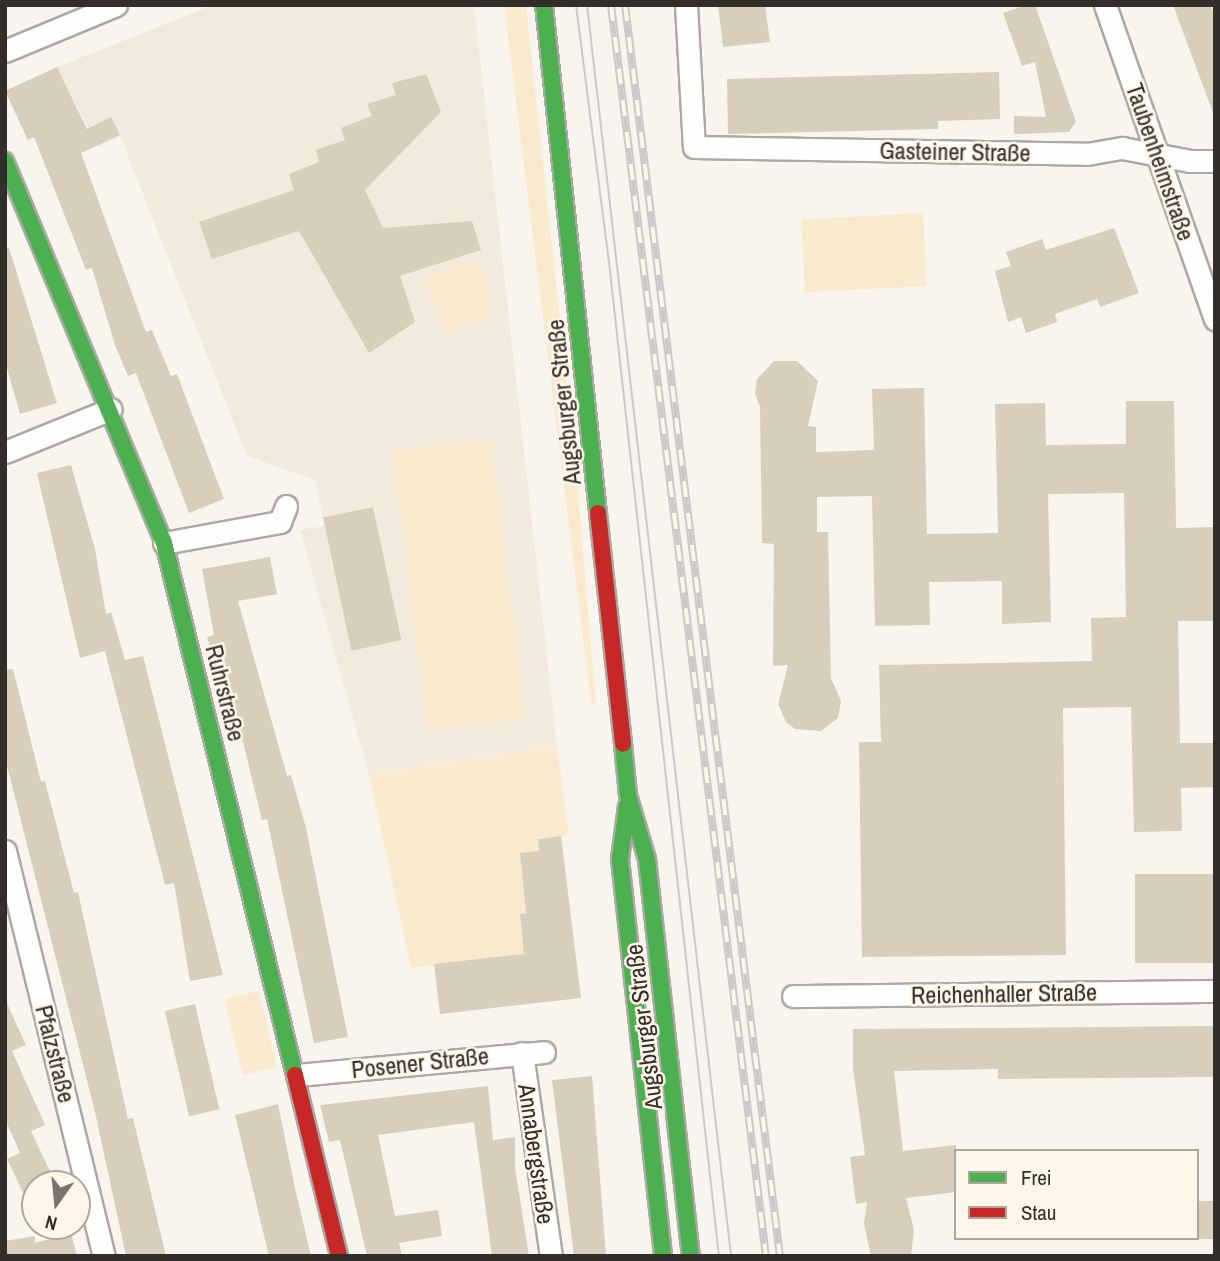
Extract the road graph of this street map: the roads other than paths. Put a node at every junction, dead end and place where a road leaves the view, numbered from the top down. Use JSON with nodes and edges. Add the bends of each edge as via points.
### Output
{"nodes":[{"id":1,"x":116,"y":5,"type":"edge"},
{"id":2,"x":544,"y":5,"type":"edge"},
{"id":3,"x":686,"y":5,"type":"edge"},
{"id":4,"x":1105,"y":5,"type":"edge"},
{"id":5,"x":5,"y":51,"type":"edge"},
{"id":6,"x":1156,"y":154,"type":"junction"},
{"id":7,"x":1215,"y":161,"type":"edge"},
{"id":8,"x":5,"y":162,"type":"edge"},
{"id":9,"x":1215,"y":319,"type":"edge"},
{"id":10,"x":111,"y":409,"type":"junction"},
{"id":11,"x":5,"y":452,"type":"edge"},
{"id":12,"x":286,"y":506,"type":"dead end"},
{"id":13,"x":164,"y":544,"type":"junction"},
{"id":14,"x":628,"y":795,"type":"junction"},
{"id":15,"x":5,"y":851,"type":"edge"},
{"id":16,"x":1215,"y":991,"type":"edge"},
{"id":17,"x":793,"y":996,"type":"dead end"},
{"id":18,"x":533,"y":1052,"type":"joint"},
{"id":19,"x":297,"y":1076,"type":"junction"},
{"id":20,"x":104,"y":1256,"type":"edge"},
{"id":21,"x":339,"y":1256,"type":"edge"},
{"id":22,"x":551,"y":1256,"type":"edge"},
{"id":23,"x":663,"y":1256,"type":"edge"},
{"id":24,"x":691,"y":1256,"type":"edge"}],
"edges":[{"from":1,"to":5,"type":"street"},
{"from":2,"to":14,"type":"main road","name":"Augsburger Straße"},
{"from":3,"to":6,"type":"street","name":"Gasteiner Straße","via":[[694,147],[1087,154],[1122,148]]},
{"from":4,"to":6,"type":"street","name":"Taubenheimstraße"},
{"from":6,"to":7,"type":"street","name":"Gasteiner Straße"},
{"from":6,"to":9,"type":"street","name":"Taubenheimstraße"},
{"from":8,"to":10,"type":"main road","name":"Ruhrstraße"},
{"from":10,"to":11,"type":"street"},
{"from":10,"to":13,"type":"main road","name":"Ruhrstraße"},
{"from":12,"to":13,"type":"street","via":[[280,522]]},
{"from":13,"to":19,"type":"main road","name":"Ruhrstraße"},
{"from":14,"to":23,"type":"main road","name":"Augsburger Straße","via":[[620,859]]},
{"from":14,"to":24,"type":"main road","name":"Augsburger Straße","via":[[647,859]]},
{"from":15,"to":20,"type":"street","name":"Pfalzstraße"},
{"from":16,"to":17,"type":"street","name":"Reichenhaller Straße"},
{"from":18,"to":19,"type":"street","name":"Posener Straße"},
{"from":18,"to":22,"type":"street","name":"Annabergstraße"},
{"from":19,"to":21,"type":"main road","name":"Ruhrstraße"}]}
